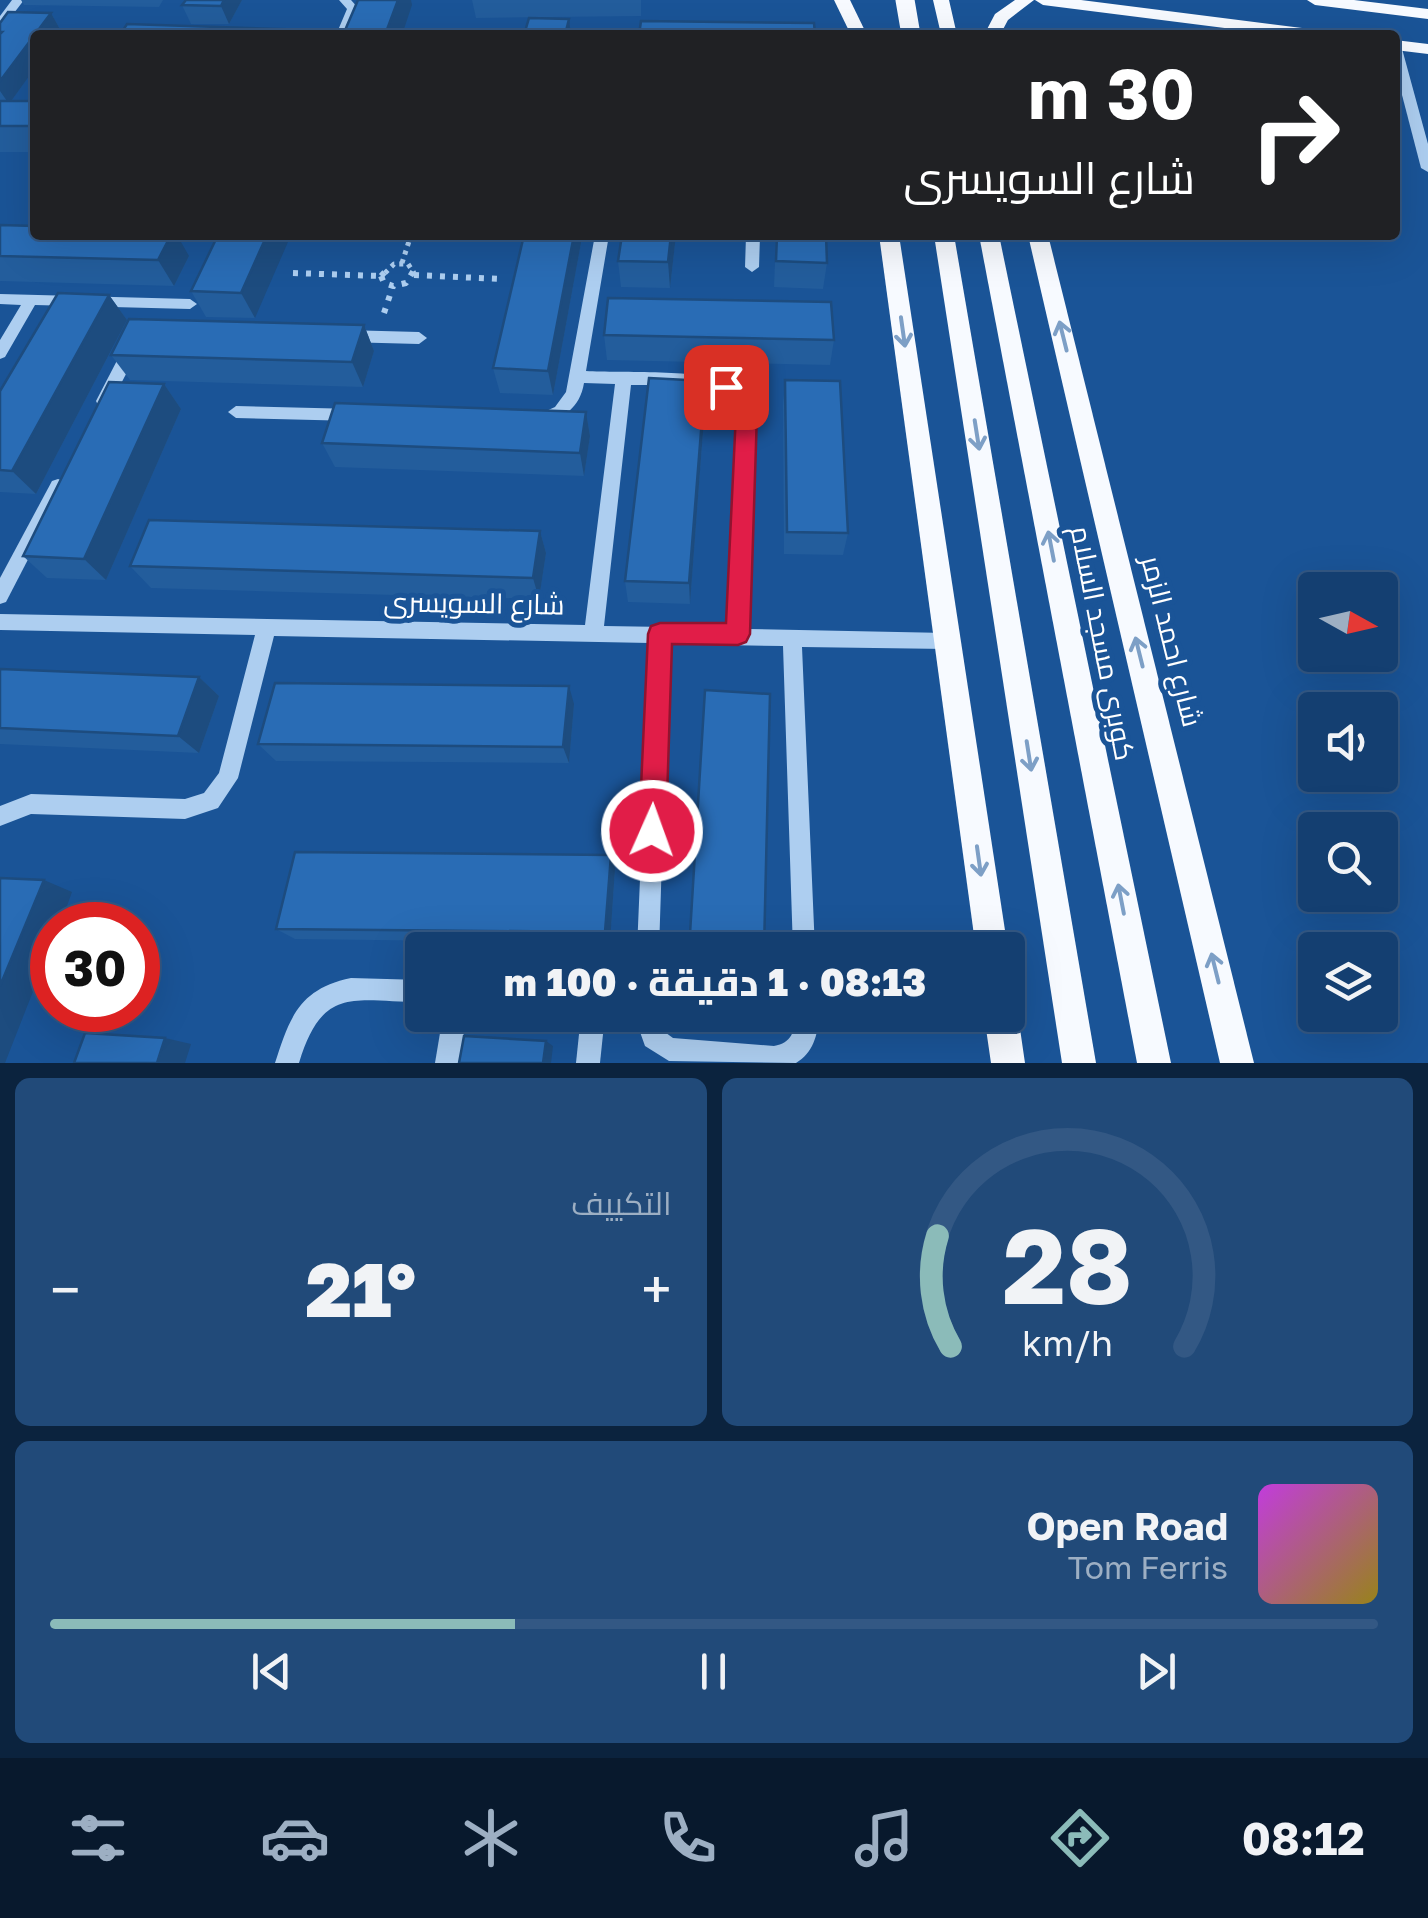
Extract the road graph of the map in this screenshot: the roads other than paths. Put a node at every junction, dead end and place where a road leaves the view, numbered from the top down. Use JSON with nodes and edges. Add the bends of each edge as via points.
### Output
{"nodes":[{"id":1,"x":18,"y":0,"type":"edge"},
{"id":2,"x":346,"y":0,"type":"edge"},
{"id":3,"x":842,"y":0,"type":"edge"},
{"id":4,"x":905,"y":0,"type":"edge"},
{"id":5,"x":941,"y":0,"type":"edge"},
{"id":6,"x":1026,"y":0,"type":"edge"},
{"id":7,"x":1043,"y":0,"type":"edge"},
{"id":8,"x":1315,"y":0,"type":"edge"},
{"id":9,"x":1428,"y":14,"type":"edge"},
{"id":10,"x":0,"y":24,"type":"edge"},
{"id":11,"x":344,"y":30,"type":"edge"},
{"id":12,"x":856,"y":30,"type":"edge"},
{"id":13,"x":910,"y":30,"type":"edge"},
{"id":14,"x":948,"y":30,"type":"edge"},
{"id":15,"x":994,"y":30,"type":"edge"},
{"id":16,"x":1279,"y":30,"type":"edge"},
{"id":17,"x":1400,"y":46,"type":"edge"},
{"id":18,"x":1428,"y":49,"type":"edge"},
{"id":19,"x":1400,"y":62,"type":"edge"},
{"id":20,"x":1425,"y":146,"type":"edge"},
{"id":21,"x":1428,"y":168,"type":"edge"},
{"id":22,"x":601,"y":240,"type":"edge"},
{"id":23,"x":753,"y":240,"type":"edge"},
{"id":24,"x":890,"y":240,"type":"edge"},
{"id":25,"x":945,"y":240,"type":"edge"},
{"id":26,"x":990,"y":240,"type":"edge"},
{"id":27,"x":1039,"y":240,"type":"edge"},
{"id":28,"x":752,"y":267,"type":"dead end"},
{"id":29,"x":198,"y":287,"type":"edge"},
{"id":30,"x":0,"y":299,"type":"edge"},
{"id":31,"x":31,"y":300,"type":"junction"},
{"id":32,"x":144,"y":334,"type":"edge"},
{"id":33,"x":316,"y":336,"type":"edge"},
{"id":34,"x":418,"y":338,"type":"dead end"},
{"id":35,"x":0,"y":353,"type":"edge"},
{"id":36,"x":577,"y":377,"type":"junction"},
{"id":37,"x":624,"y":379,"type":"junction"},
{"id":38,"x":99,"y":409,"type":"edge"},
{"id":39,"x":236,"y":412,"type":"dead end"},
{"id":40,"x":368,"y":416,"type":"edge"},
{"id":41,"x":520,"y":420,"type":"edge"},
{"id":42,"x":63,"y":477,"type":"edge"},
{"id":43,"x":0,"y":596,"type":"edge"},
{"id":44,"x":0,"y":622,"type":"edge"},
{"id":45,"x":267,"y":627,"type":"junction"},
{"id":46,"x":594,"y":632,"type":"junction"},
{"id":47,"x":660,"y":634,"type":"junction"},
{"id":48,"x":738,"y":634,"type":"junction"},
{"id":49,"x":792,"y":636,"type":"junction"},
{"id":50,"x":947,"y":641,"type":"junction"},
{"id":51,"x":0,"y":816,"type":"edge"},
{"id":52,"x":649,"y":932,"type":"edge"},
{"id":53,"x":803,"y":932,"type":"edge"},
{"id":54,"x":989,"y":932,"type":"edge"},
{"id":55,"x":405,"y":991,"type":"edge"},
{"id":56,"x":452,"y":1032,"type":"edge"},
{"id":57,"x":591,"y":1032,"type":"edge"},
{"id":58,"x":650,"y":1032,"type":"edge"},
{"id":59,"x":806,"y":1032,"type":"edge"},
{"id":60,"x":1003,"y":1032,"type":"edge"},
{"id":61,"x":287,"y":1063,"type":"edge"},
{"id":62,"x":447,"y":1063,"type":"edge"},
{"id":63,"x":588,"y":1063,"type":"edge"},
{"id":64,"x":1008,"y":1063,"type":"edge"},
{"id":65,"x":1079,"y":1063,"type":"edge"},
{"id":66,"x":1154,"y":1063,"type":"edge"},
{"id":67,"x":1237,"y":1063,"type":"edge"}],
"edges":[{"from":1,"to":10,"type":"street"},
{"from":2,"to":11,"type":"street","via":[[353,9]]},
{"from":3,"to":12,"type":"main road"},
{"from":4,"to":13,"type":"main road","bridge":true},
{"from":5,"to":14,"type":"main road"},
{"from":6,"to":15,"type":"main road"},
{"from":7,"to":16,"type":"main road"},
{"from":8,"to":9,"type":"main road"},
{"from":17,"to":18,"type":"main road"},
{"from":19,"to":20,"type":"street"},
{"from":20,"to":21,"type":"street"},
{"from":22,"to":36,"type":"street"},
{"from":23,"to":28,"type":"street"},
{"from":24,"to":50,"type":"main road","one_way":true},
{"from":25,"to":65,"type":"main road","one_way":true},
{"from":66,"to":26,"type":"main road","name":"كوبرى مسجد السلام","one_way":true},
{"from":67,"to":27,"type":"main road","name":"شارع احمد الزمر","one_way":true},
{"from":29,"to":31,"type":"street","via":[[186,311]]},
{"from":30,"to":31,"type":"street"},
{"from":31,"to":35,"type":"street"},
{"from":32,"to":38,"type":"street"},
{"from":33,"to":34,"type":"street"},
{"from":36,"to":37,"type":"street"},
{"from":36,"to":41,"type":"street","via":[[561,410]]},
{"from":37,"to":46,"type":"street"},
{"from":37,"to":48,"type":"street","via":[[713,382],[744,403]]},
{"from":39,"to":40,"type":"street"},
{"from":42,"to":43,"type":"street"},
{"from":44,"to":45,"type":"street","name":"شارع السويسرى"},
{"from":45,"to":46,"type":"street","name":"شارع السويسرى"},
{"from":45,"to":51,"type":"street","via":[[228,778],[211,801],[185,809],[31,804]]},
{"from":46,"to":47,"type":"street","name":"شارع السويسرى"},
{"from":47,"to":48,"type":"street","name":"شارع السويسرى"},
{"from":47,"to":52,"type":"street"},
{"from":48,"to":49,"type":"street","name":"شارع السويسرى"},
{"from":49,"to":50,"type":"street","name":"شارع السويسرى"},
{"from":49,"to":53,"type":"street"},
{"from":50,"to":54,"type":"main road","one_way":true},
{"from":55,"to":61,"type":"street","via":[[328,994],[296,1028]]},
{"from":56,"to":62,"type":"street"},
{"from":57,"to":63,"type":"street"},
{"from":58,"to":59,"type":"street","via":[[669,1050],[774,1058],[797,1050]]},
{"from":60,"to":64,"type":"main road"}]}
